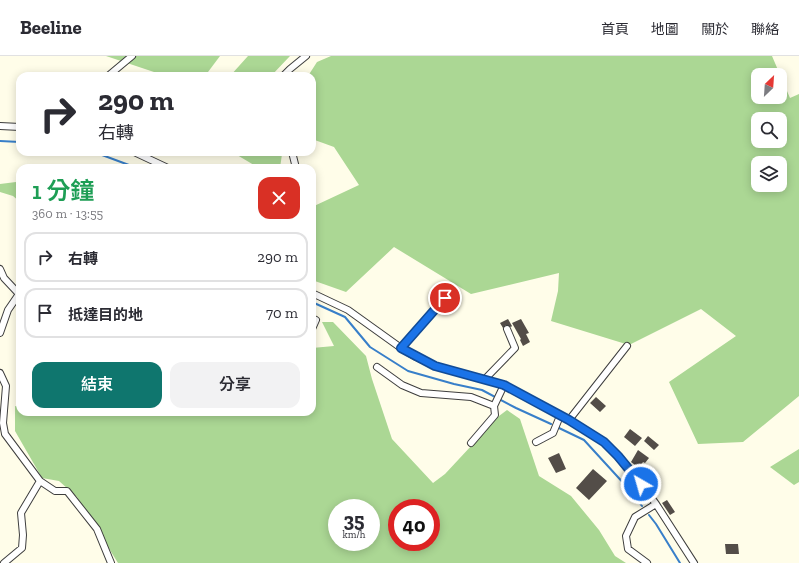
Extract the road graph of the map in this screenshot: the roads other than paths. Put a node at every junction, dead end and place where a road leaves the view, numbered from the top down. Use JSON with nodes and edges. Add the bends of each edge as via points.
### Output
{"nodes":[{"id":1,"x":132,"y":56,"type":"edge"},
{"id":2,"x":306,"y":56,"type":"edge"},
{"id":3,"x":113,"y":72,"type":"edge"},
{"id":4,"x":287,"y":72,"type":"edge"},
{"id":5,"x":0,"y":126,"type":"edge"},
{"id":6,"x":16,"y":127,"type":"edge"},
{"id":7,"x":142,"y":156,"type":"edge"},
{"id":8,"x":160,"y":164,"type":"edge"},
{"id":9,"x":0,"y":269,"type":"edge"},
{"id":10,"x":16,"y":291,"type":"edge"},
{"id":11,"x":316,"y":295,"type":"edge"},
{"id":12,"x":16,"y":298,"type":"edge"},
{"id":13,"x":445,"y":298,"type":"dead end"},
{"id":14,"x":507,"y":329,"type":"dead end"},
{"id":15,"x":0,"y":333,"type":"edge"},
{"id":16,"x":627,"y":346,"type":"dead end"},
{"id":17,"x":401,"y":348,"type":"junction"},
{"id":18,"x":377,"y":367,"type":"dead end"},
{"id":19,"x":0,"y":373,"type":"edge"},
{"id":20,"x":485,"y":379,"type":"junction"},
{"id":21,"x":504,"y":385,"type":"junction"},
{"id":22,"x":494,"y":406,"type":"junction"},
{"id":23,"x":560,"y":416,"type":"junction"},
{"id":24,"x":569,"y":420,"type":"junction"},
{"id":25,"x":536,"y":442,"type":"dead end"},
{"id":26,"x":471,"y":443,"type":"dead end"},
{"id":27,"x":40,"y":481,"type":"junction"},
{"id":28,"x":656,"y":504,"type":"junction"},
{"id":29,"x":4,"y":563,"type":"edge"},
{"id":30,"x":112,"y":563,"type":"edge"},
{"id":31,"x":647,"y":563,"type":"edge"},
{"id":32,"x":694,"y":563,"type":"edge"}],
"edges":[{"from":1,"to":3,"type":"street"},
{"from":2,"to":4,"type":"street"},
{"from":5,"to":6,"type":"street"},
{"from":7,"to":8,"type":"street"},
{"from":9,"to":10,"type":"street","via":[[4,278]]},
{"from":11,"to":17,"type":"street","via":[[348,310]]},
{"from":12,"to":15,"type":"street","via":[[8,310]]},
{"from":13,"to":17,"type":"street"},
{"from":14,"to":20,"type":"street","via":[[515,348]]},
{"from":16,"to":24,"type":"street"},
{"from":17,"to":20,"type":"street","via":[[435,366]]},
{"from":18,"to":22,"type":"street","via":[[402,385],[421,393],[471,397]]},
{"from":19,"to":27,"type":"street","via":[[6,386],[3,423],[5,434]]},
{"from":20,"to":21,"type":"street"},
{"from":21,"to":22,"type":"street"},
{"from":21,"to":23,"type":"street"},
{"from":22,"to":26,"type":"street","via":[[495,414]]},
{"from":23,"to":24,"type":"street"},
{"from":23,"to":25,"type":"street","via":[[553,433]]},
{"from":24,"to":28,"type":"street","via":[[604,442],[633,473]]},
{"from":27,"to":29,"type":"street","via":[[21,513],[22,548]]},
{"from":27,"to":30,"type":"street","via":[[55,491],[67,491],[97,529]]},
{"from":28,"to":31,"type":"street","via":[[635,517],[626,536],[628,549]]},
{"from":28,"to":32,"type":"street"}]}
